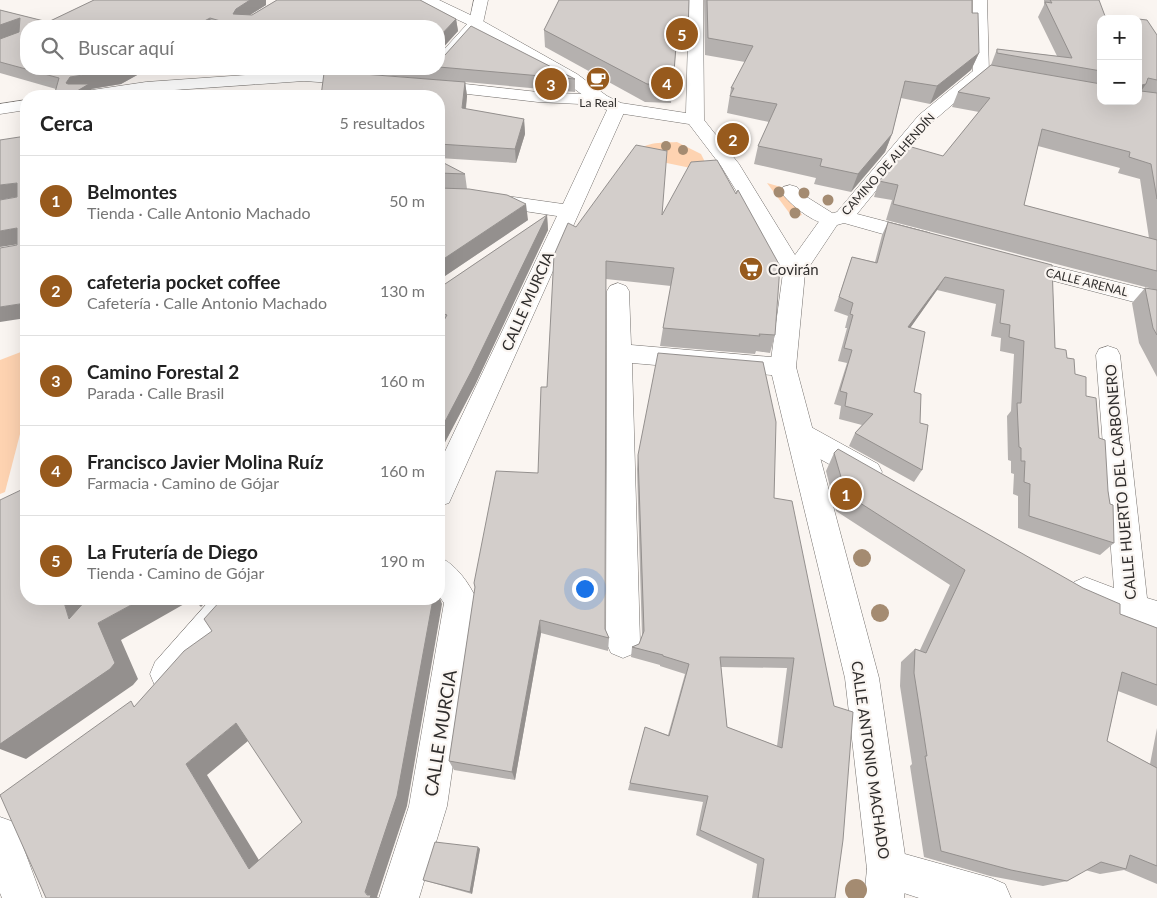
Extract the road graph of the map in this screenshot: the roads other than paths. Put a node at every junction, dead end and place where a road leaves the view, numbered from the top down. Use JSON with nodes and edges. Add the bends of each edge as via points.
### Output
{"nodes":[{"id":1,"x":426,"y":0,"type":"edge"},
{"id":2,"x":480,"y":0,"type":"edge"},
{"id":3,"x":696,"y":0,"type":"edge"},
{"id":4,"x":974,"y":1,"type":"edge"},
{"id":5,"x":476,"y":23,"type":"junction"},
{"id":6,"x":445,"y":57,"type":"edge"},
{"id":7,"x":981,"y":73,"type":"junction"},
{"id":8,"x":168,"y":75,"type":"edge"},
{"id":9,"x":429,"y":75,"type":"edge"},
{"id":10,"x":999,"y":76,"type":"edge"},
{"id":11,"x":382,"y":81,"type":"edge"},
{"id":12,"x":416,"y":88,"type":"edge"},
{"id":13,"x":147,"y":90,"type":"edge"},
{"id":14,"x":164,"y":90,"type":"edge"},
{"id":15,"x":443,"y":90,"type":"edge"},
{"id":16,"x":445,"y":90,"type":"edge"},
{"id":17,"x":609,"y":104,"type":"junction"},
{"id":18,"x":20,"y":106,"type":"edge"},
{"id":19,"x":0,"y":109,"type":"edge"},
{"id":20,"x":695,"y":120,"type":"junction"},
{"id":21,"x":790,"y":191,"type":"dead end"},
{"id":22,"x":445,"y":196,"type":"edge"},
{"id":23,"x":563,"y":210,"type":"junction"},
{"id":24,"x":837,"y":219,"type":"junction"},
{"id":25,"x":534,"y":226,"type":"edge"},
{"id":26,"x":945,"y":245,"type":"edge"},
{"id":27,"x":1001,"y":260,"type":"edge"},
{"id":28,"x":794,"y":273,"type":"junction"},
{"id":29,"x":618,"y":291,"type":"dead end"},
{"id":30,"x":1157,"y":300,"type":"edge"},
{"id":31,"x":619,"y":353,"type":"junction"},
{"id":32,"x":1108,"y":355,"type":"dead end"},
{"id":33,"x":783,"y":367,"type":"junction"},
{"id":34,"x":801,"y":435,"type":"junction"},
{"id":35,"x":445,"y":480,"type":"edge"},
{"id":36,"x":894,"y":487,"type":"edge"},
{"id":37,"x":445,"y":579,"type":"edge"},
{"id":38,"x":1063,"y":581,"type":"edge"},
{"id":39,"x":226,"y":605,"type":"edge"},
{"id":40,"x":1145,"y":612,"type":"edge"},
{"id":41,"x":623,"y":642,"type":"dead end"},
{"id":42,"x":146,"y":698,"type":"edge"},
{"id":43,"x":0,"y":836,"type":"edge"},
{"id":44,"x":886,"y":884,"type":"edge"},
{"id":45,"x":22,"y":898,"type":"edge"},
{"id":46,"x":399,"y":898,"type":"edge"},
{"id":47,"x":991,"y":898,"type":"edge"}],
"edges":[{"from":1,"to":5,"type":"street"},
{"from":2,"to":5,"type":"street"},
{"from":3,"to":20,"type":"street"},
{"from":4,"to":7,"type":"street"},
{"from":5,"to":6,"type":"street"},
{"from":5,"to":17,"type":"street"},
{"from":7,"to":10,"type":"street"},
{"from":7,"to":24,"type":"street","name":"CAMINO DE ALHENDÍN","via":[[925,119]]},
{"from":8,"to":13,"type":"street"},
{"from":9,"to":12,"type":"street"},
{"from":11,"to":14,"type":"street","via":[[304,76]]},
{"from":12,"to":15,"type":"street"},
{"from":16,"to":17,"type":"street"},
{"from":17,"to":20,"type":"street"},
{"from":17,"to":23,"type":"street","name":"CALLE MURCIA"},
{"from":18,"to":19,"type":"street"},
{"from":20,"to":28,"type":"street","via":[[729,164]]},
{"from":21,"to":24,"type":"street","name":"CAMINO DE ALHENDÍN","via":[[795,198]]},
{"from":22,"to":23,"type":"street"},
{"from":23,"to":25,"type":"street"},
{"from":23,"to":35,"type":"street","name":"CALLE MURCIA"},
{"from":24,"to":26,"type":"street"},
{"from":24,"to":28,"type":"street","name":"CAMINO DE ALHENDÍN"},
{"from":27,"to":30,"type":"street","name":"CALLE ARENAL"},
{"from":28,"to":33,"type":"street","name":"CALLE ANTONIO MACHADO"},
{"from":29,"to":31,"type":"street"},
{"from":31,"to":33,"type":"street"},
{"from":31,"to":41,"type":"street"},
{"from":32,"to":40,"type":"street","name":"CALLE HUERTO DEL CARBONERO"},
{"from":33,"to":34,"type":"street","name":"CALLE ANTONIO MACHADO"},
{"from":34,"to":36,"type":"street"},
{"from":34,"to":44,"type":"street","name":"CALLE ANTONIO MACHADO","via":[[862,678]]},
{"from":37,"to":46,"type":"street","name":"CALLE MURCIA","via":[[461,600],[428,806]]},
{"from":38,"to":40,"type":"street","via":[[1097,597]]},
{"from":39,"to":42,"type":"street"},
{"from":43,"to":45,"type":"street"},
{"from":44,"to":47,"type":"street"}]}
